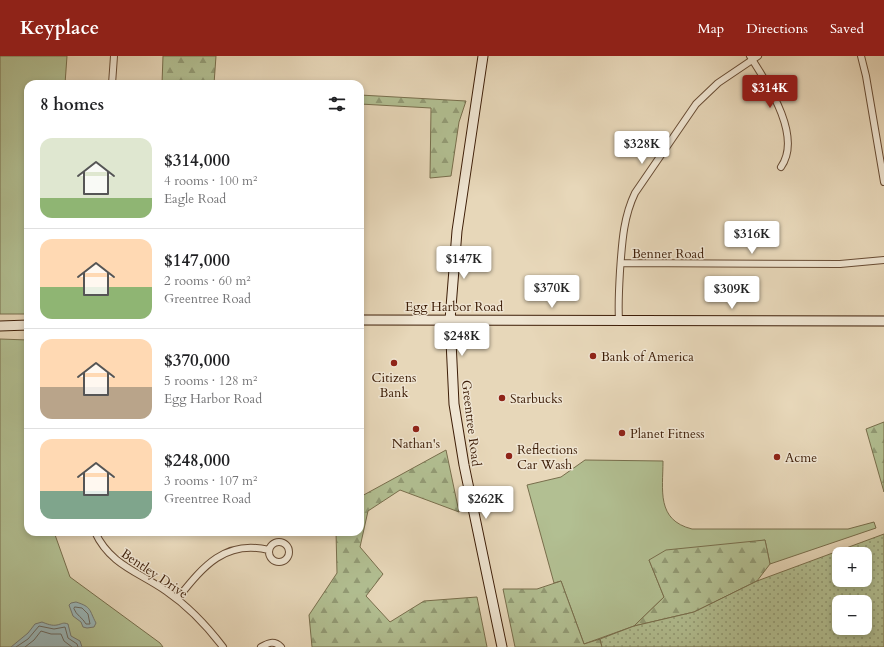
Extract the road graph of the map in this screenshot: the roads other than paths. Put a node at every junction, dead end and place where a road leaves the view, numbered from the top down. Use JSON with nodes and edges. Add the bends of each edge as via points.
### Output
{"nodes":[{"id":1,"x":114,"y":56,"type":"edge"},
{"id":2,"x":483,"y":56,"type":"edge"},
{"id":3,"x":758,"y":56,"type":"edge"},
{"id":4,"x":861,"y":56,"type":"edge"},
{"id":5,"x":751,"y":58,"type":"edge"},
{"id":6,"x":112,"y":80,"type":"edge"},
{"id":7,"x":781,"y":167,"type":"dead end"},
{"id":8,"x":884,"y":182,"type":"edge"},
{"id":9,"x":884,"y":260,"type":"edge"},
{"id":10,"x":621,"y":264,"type":"junction"},
{"id":11,"x":364,"y":320,"type":"edge"},
{"id":12,"x":450,"y":320,"type":"junction"},
{"id":13,"x":619,"y":320,"type":"junction"},
{"id":14,"x":884,"y":321,"type":"edge"},
{"id":15,"x":24,"y":325,"type":"edge"},
{"id":16,"x":0,"y":326,"type":"edge"},
{"id":17,"x":97,"y":536,"type":"edge"},
{"id":18,"x":269,"y":550,"type":"dead end"},
{"id":19,"x":177,"y":599,"type":"junction"},
{"id":20,"x":223,"y":647,"type":"edge"},
{"id":21,"x":261,"y":647,"type":"edge"},
{"id":22,"x":280,"y":647,"type":"edge"},
{"id":23,"x":502,"y":647,"type":"edge"}],
"edges":[{"from":1,"to":6,"type":"street"},
{"from":2,"to":12,"type":"street","name":"Greentree Road","via":[[457,231]]},
{"from":3,"to":5,"type":"street"},
{"from":4,"to":8,"type":"street"},
{"from":5,"to":7,"type":"street","via":[[774,94],[783,119],[788,155]]},
{"from":5,"to":10,"type":"street","via":[[696,104],[638,186],[626,214]]},
{"from":9,"to":10,"type":"street","name":"Benner Road","via":[[840,264]]},
{"from":10,"to":13,"type":"street"},
{"from":11,"to":12,"type":"street","name":"Egg Harbor Road"},
{"from":12,"to":13,"type":"street","name":"Egg Harbor Road"},
{"from":12,"to":23,"type":"street","name":"Greentree Road","via":[[454,404],[464,465]]},
{"from":13,"to":14,"type":"street","name":"Egg Harbor Road"},
{"from":15,"to":16,"type":"street"},
{"from":17,"to":19,"type":"street","name":"Bentley Drive","via":[[116,560]]},
{"from":18,"to":19,"type":"street","via":[[245,547],[220,556],[200,571]]},
{"from":19,"to":20,"type":"street","name":"Bentley Drive","via":[[203,623]]},
{"from":21,"to":22,"type":"street","via":[[272,642]]}]}
